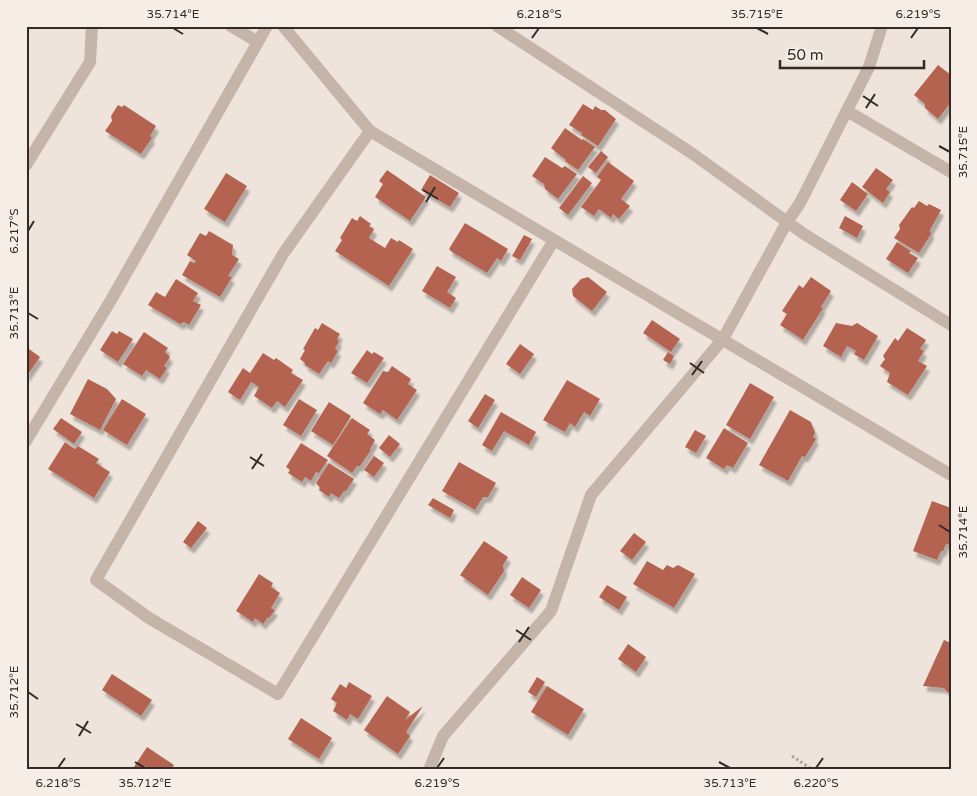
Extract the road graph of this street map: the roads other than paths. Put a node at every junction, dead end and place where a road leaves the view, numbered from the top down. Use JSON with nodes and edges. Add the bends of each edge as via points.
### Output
{"nodes":[{"id":1,"x":92,"y":26,"type":"edge"},
{"id":2,"x":231,"y":26,"type":"edge"},
{"id":3,"x":267,"y":26,"type":"edge"},
{"id":4,"x":283,"y":26,"type":"edge"},
{"id":5,"x":497,"y":26,"type":"edge"},
{"id":6,"x":882,"y":26,"type":"edge"},
{"id":7,"x":258,"y":42,"type":"junction"},
{"id":8,"x":847,"y":111,"type":"junction"},
{"id":9,"x":370,"y":131,"type":"junction"},
{"id":10,"x":26,"y":165,"type":"edge"},
{"id":11,"x":951,"y":172,"type":"edge"},
{"id":12,"x":787,"y":222,"type":"junction"},
{"id":13,"x":554,"y":240,"type":"junction"},
{"id":14,"x":951,"y":325,"type":"edge"},
{"id":15,"x":723,"y":339,"type":"junction"},
{"id":16,"x":26,"y":441,"type":"edge"},
{"id":17,"x":951,"y":475,"type":"edge"},
{"id":18,"x":429,"y":770,"type":"edge"}],
"edges":[{"from":1,"to":10,"type":"street","via":[[90,62]]},
{"from":2,"to":7,"type":"street"},
{"from":3,"to":7,"type":"street"},
{"from":4,"to":9,"type":"street"},
{"from":5,"to":12,"type":"street","via":[[690,152]]},
{"from":6,"to":8,"type":"street","via":[[869,66]]},
{"from":7,"to":16,"type":"street","via":[[111,300]]},
{"from":8,"to":11,"type":"street"},
{"from":8,"to":12,"type":"street"},
{"from":9,"to":13,"type":"street"},
{"from":9,"to":13,"type":"street","via":[[283,254],[96,580],[149,618],[278,694]]},
{"from":12,"to":14,"type":"street"},
{"from":12,"to":15,"type":"street"},
{"from":13,"to":15,"type":"street"},
{"from":15,"to":17,"type":"street"},
{"from":15,"to":18,"type":"street","via":[[591,495],[551,611],[443,736]]}]}
